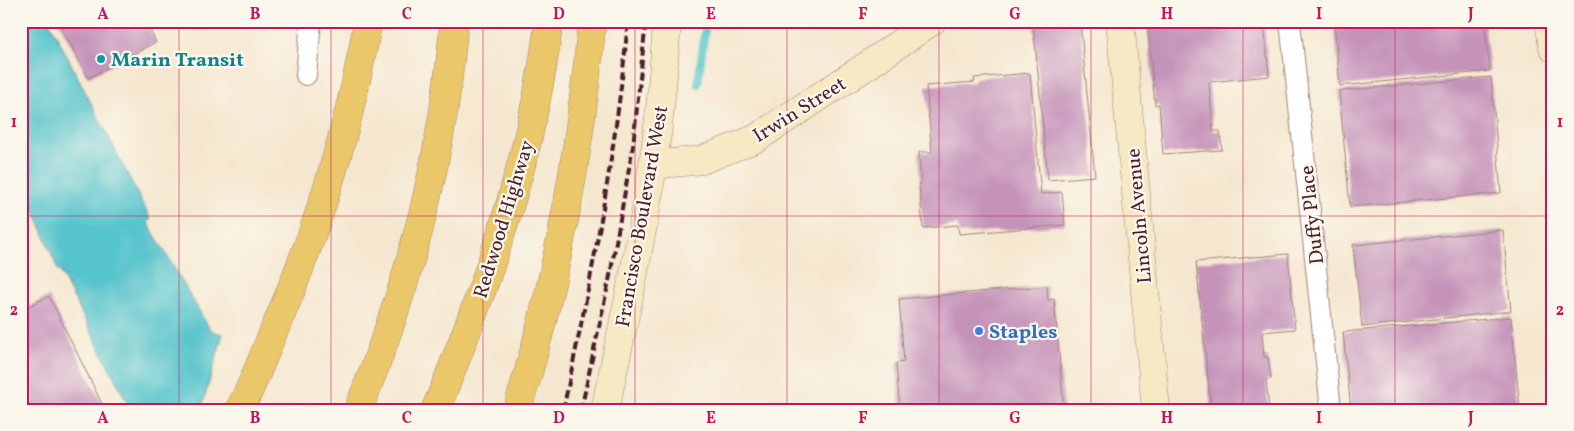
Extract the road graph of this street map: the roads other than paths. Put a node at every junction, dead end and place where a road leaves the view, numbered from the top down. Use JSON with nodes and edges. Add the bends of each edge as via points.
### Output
{"nodes":[{"id":1,"x":311,"y":21,"type":"edge"},
{"id":2,"x":368,"y":21,"type":"edge"},
{"id":3,"x":454,"y":21,"type":"edge"},
{"id":4,"x":549,"y":21,"type":"edge"},
{"id":5,"x":592,"y":21,"type":"edge"},
{"id":6,"x":667,"y":21,"type":"edge"},
{"id":7,"x":932,"y":21,"type":"edge"},
{"id":8,"x":1120,"y":21,"type":"edge"},
{"id":9,"x":1290,"y":21,"type":"edge"},
{"id":10,"x":1549,"y":21,"type":"edge"},
{"id":11,"x":1553,"y":48,"type":"edge"},
{"id":12,"x":306,"y":75,"type":"dead end"},
{"id":13,"x":653,"y":165,"type":"junction"},
{"id":14,"x":239,"y":410,"type":"edge"},
{"id":15,"x":358,"y":410,"type":"edge"},
{"id":16,"x":435,"y":410,"type":"edge"},
{"id":17,"x":517,"y":410,"type":"edge"},
{"id":18,"x":605,"y":410,"type":"edge"},
{"id":19,"x":1156,"y":410,"type":"edge"},
{"id":20,"x":1331,"y":410,"type":"edge"}],
"edges":[{"from":1,"to":12,"type":"street"},
{"from":2,"to":14,"type":"highway","via":[[325,196],[288,302]]},
{"from":3,"to":15,"type":"highway","via":[[444,103],[426,200],[396,309]]},
{"from":4,"to":16,"type":"highway","name":"Redwood Highway","via":[[527,140],[493,258]]},
{"from":5,"to":17,"type":"highway","via":[[577,156],[566,216],[544,314]]},
{"from":6,"to":13,"type":"street","name":"Francisco Boulevard West"},
{"from":7,"to":13,"type":"street","name":"Irwin Street","via":[[755,139],[702,160]]},
{"from":8,"to":19,"type":"street","name":"Lincoln Avenue"},
{"from":9,"to":20,"type":"street","name":"Duffy Place"},
{"from":10,"to":11,"type":"street"},
{"from":13,"to":18,"type":"street","name":"Francisco Boulevard West"}]}
